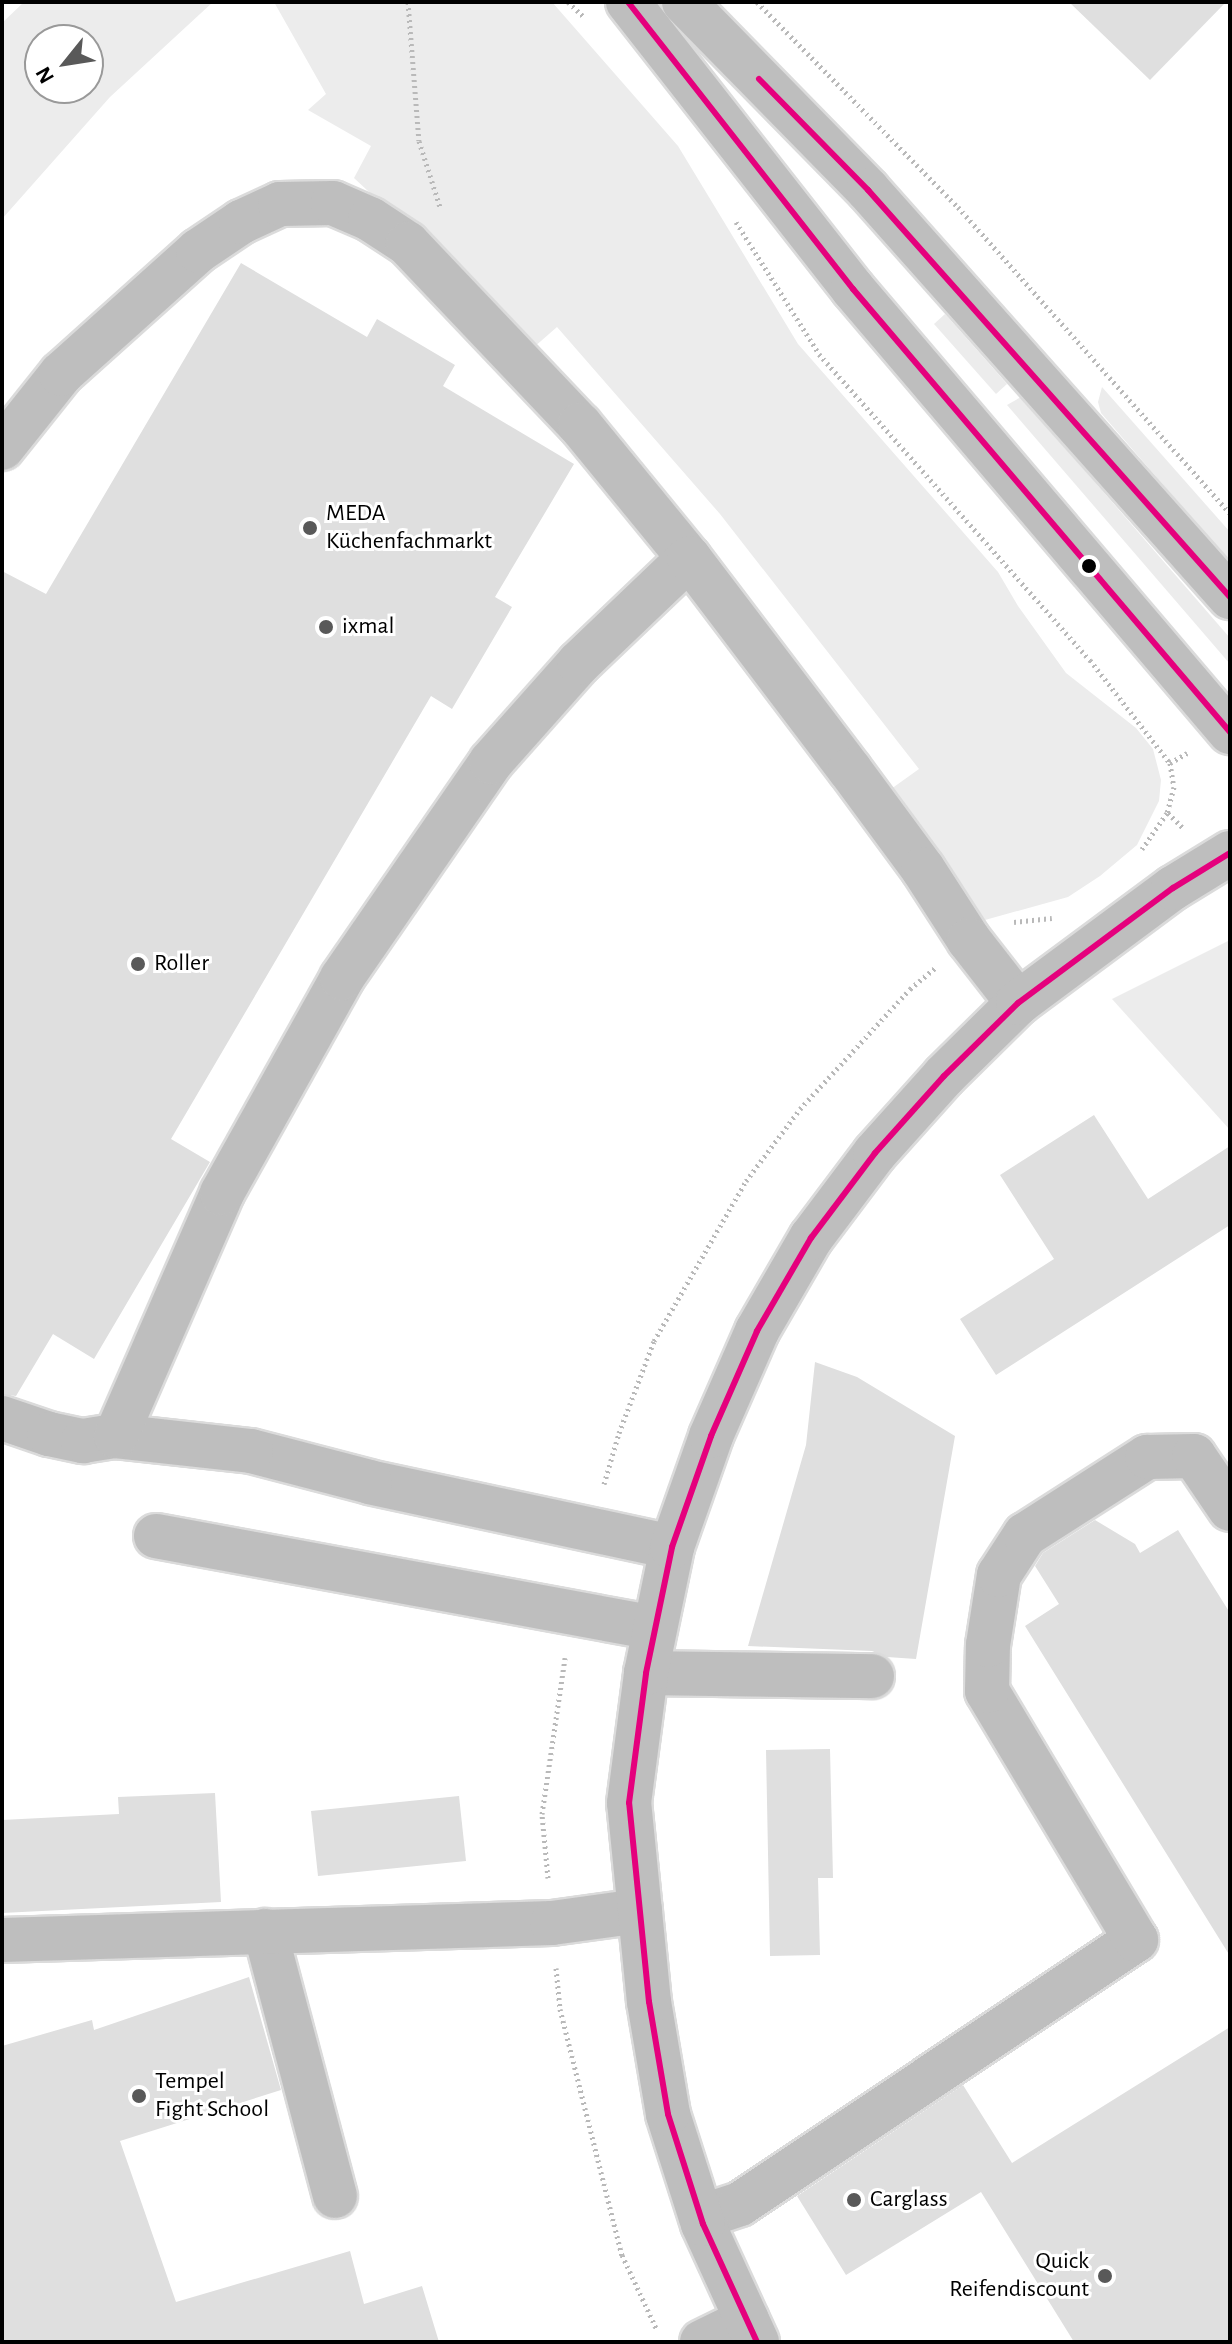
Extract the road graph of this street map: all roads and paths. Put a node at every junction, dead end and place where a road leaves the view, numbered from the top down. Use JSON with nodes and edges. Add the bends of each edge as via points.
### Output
{"nodes":[{"id":1,"x":408,"y":2,"type":"edge"},
{"id":2,"x":568,"y":2,"type":"edge"},
{"id":3,"x":628,"y":2,"type":"edge"},
{"id":4,"x":684,"y":2,"type":"edge"},
{"id":5,"x":757,"y":2,"type":"edge"},
{"id":6,"x":588,"y":21,"type":"dead end"},
{"id":7,"x":445,"y":214,"type":"dead end"},
{"id":8,"x":735,"y":219,"type":"dead end"},
{"id":9,"x":2,"y":448,"type":"edge"},
{"id":10,"x":1230,"y":513,"type":"edge"},
{"id":11,"x":689,"y":558,"type":"junction"},
{"id":12,"x":1230,"y":597,"type":"edge"},
{"id":13,"x":1230,"y":732,"type":"edge"},
{"id":14,"x":1172,"y":761,"type":"dead end"},
{"id":15,"x":1230,"y":853,"type":"edge"},
{"id":16,"x":1018,"y":1003,"type":"junction"},
{"id":17,"x":2,"y":1418,"type":"edge"},
{"id":18,"x":116,"y":1436,"type":"junction"},
{"id":19,"x":1230,"y":1509,"type":"edge"},
{"id":20,"x":156,"y":1536,"type":"dead end"},
{"id":21,"x":672,"y":1547,"type":"junction"},
{"id":22,"x":655,"y":1628,"type":"junction"},
{"id":23,"x":646,"y":1673,"type":"junction"},
{"id":24,"x":872,"y":1676,"type":"dead end"},
{"id":25,"x":640,"y":1911,"type":"junction"},
{"id":26,"x":265,"y":1931,"type":"junction"},
{"id":27,"x":2,"y":1940,"type":"edge"},
{"id":28,"x":335,"y":2196,"type":"dead end"},
{"id":29,"x":701,"y":2217,"type":"junction"},
{"id":30,"x":752,"y":2331,"type":"edge"},
{"id":31,"x":702,"y":2342,"type":"edge"}],
"edges":[{"from":1,"to":7,"type":"path","via":[[419,141]]},
{"from":2,"to":6,"type":"path"},
{"from":3,"to":13,"type":"main road","via":[[853,289]]},
{"from":4,"to":12,"type":"main road","via":[[868,190]]},
{"from":5,"to":10,"type":"path","via":[[958,207]]},
{"from":8,"to":14,"type":"path","via":[[819,354],[1090,660]]},
{"from":9,"to":11,"type":"main road","via":[[61,374],[198,251],[280,204],[333,203],[408,244],[580,425]]},
{"from":11,"to":16,"type":"main road"},
{"from":11,"to":18,"type":"main road","via":[[579,663],[491,762],[342,978],[222,1193]]},
{"from":15,"to":16,"type":"main road","via":[[1173,888]]},
{"from":16,"to":21,"type":"main road","via":[[875,1153],[811,1238],[757,1331],[711,1436]]},
{"from":17,"to":18,"type":"main road","via":[[83,1441]]},
{"from":18,"to":21,"type":"main road","via":[[251,1451]]},
{"from":19,"to":29,"type":"main road","via":[[1194,1456],[1147,1457],[1025,1535],[999,1575],[987,1691],[1136,1940],[740,2204]]},
{"from":20,"to":22,"type":"main road"},
{"from":21,"to":22,"type":"main road"},
{"from":22,"to":23,"type":"main road"},
{"from":23,"to":24,"type":"main road"},
{"from":23,"to":25,"type":"main road","via":[[629,1803]]},
{"from":25,"to":26,"type":"main road","via":[[552,1923]]},
{"from":25,"to":29,"type":"main road","via":[[668,2114]]},
{"from":26,"to":27,"type":"main road"},
{"from":26,"to":28,"type":"main road"},
{"from":29,"to":30,"type":"main road"},
{"from":30,"to":31,"type":"main road"}]}
